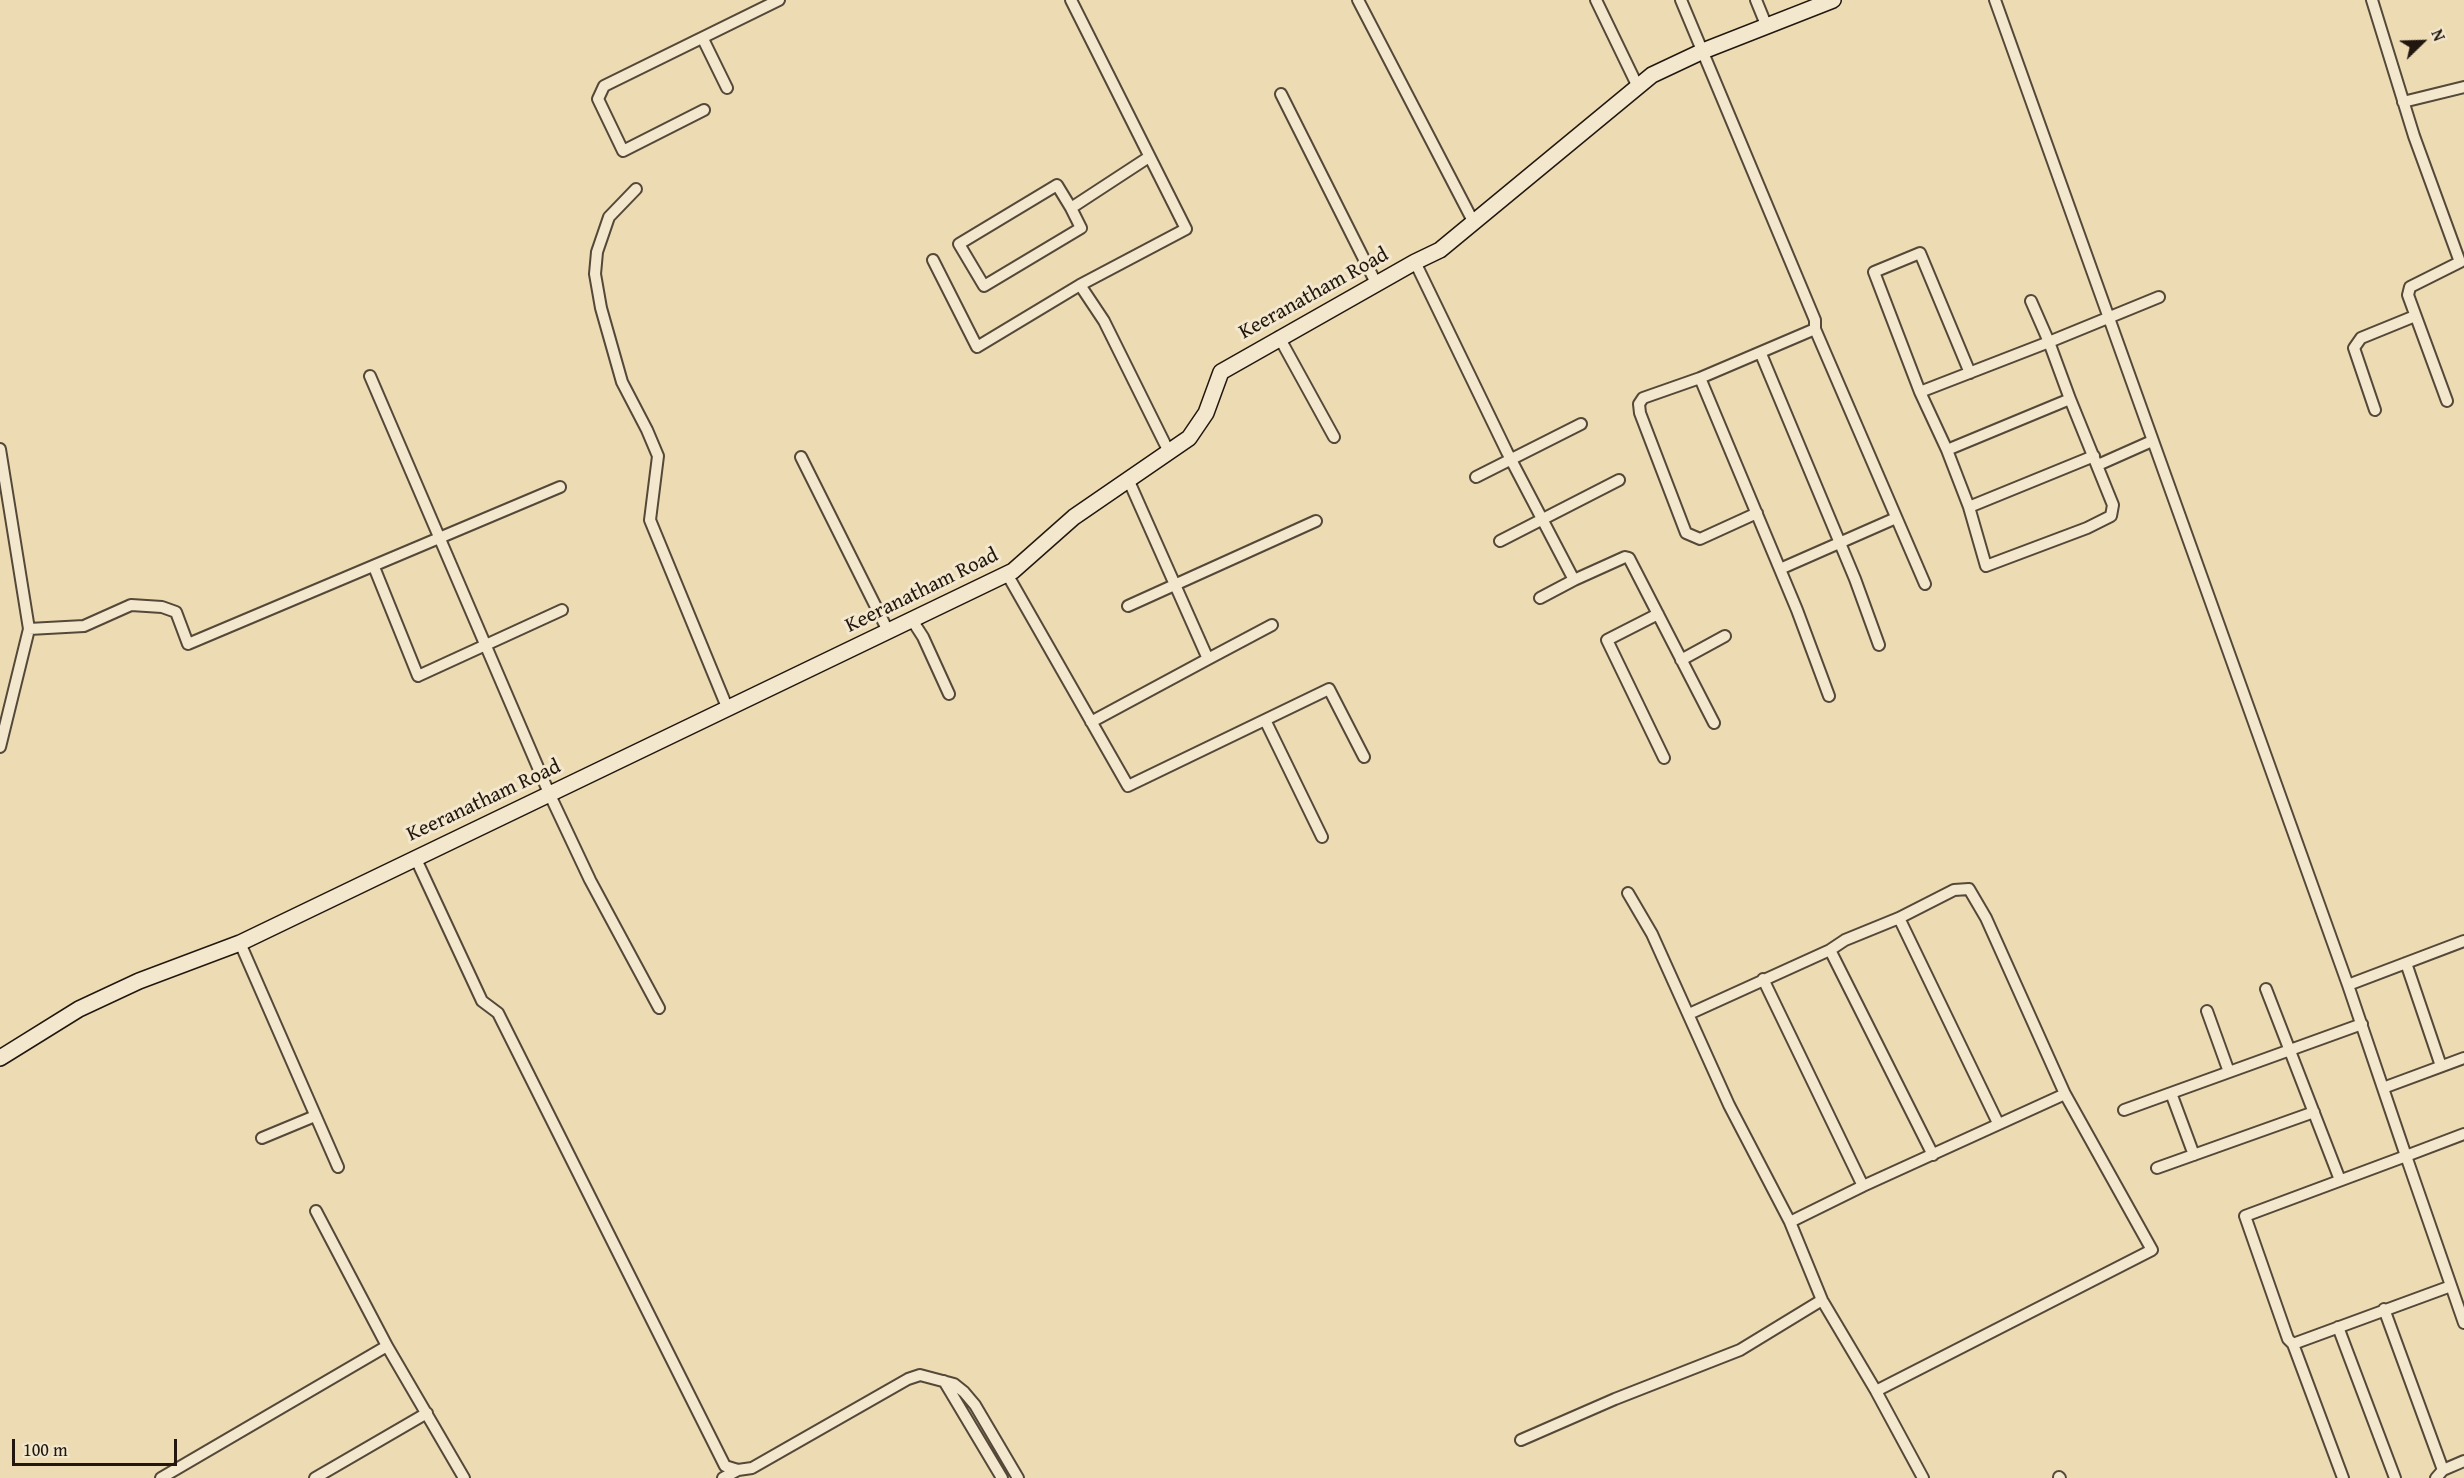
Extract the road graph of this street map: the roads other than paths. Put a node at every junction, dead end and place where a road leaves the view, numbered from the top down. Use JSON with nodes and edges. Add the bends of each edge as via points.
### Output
{"nodes":[{"id":1,"x":779,"y":0,"type":"edge"},
{"id":2,"x":1071,"y":0,"type":"edge"},
{"id":3,"x":1358,"y":0,"type":"edge"},
{"id":4,"x":1596,"y":0,"type":"edge"},
{"id":5,"x":1681,"y":0,"type":"edge"},
{"id":6,"x":1756,"y":0,"type":"edge"},
{"id":7,"x":1833,"y":0,"type":"edge"},
{"id":8,"x":1995,"y":0,"type":"edge"},
{"id":9,"x":2372,"y":0,"type":"edge"},
{"id":10,"x":1767,"y":27,"type":"junction"},
{"id":11,"x":703,"y":39,"type":"junction"},
{"id":12,"x":1703,"y":51,"type":"junction"},
{"id":13,"x":1638,"y":87,"type":"junction"},
{"id":14,"x":2464,"y":87,"type":"edge"},
{"id":15,"x":727,"y":88,"type":"dead end"},
{"id":16,"x":1281,"y":94,"type":"dead end"},
{"id":17,"x":2403,"y":102,"type":"junction"},
{"id":18,"x":704,"y":110,"type":"dead end"},
{"id":19,"x":1149,"y":157,"type":"junction"},
{"id":20,"x":636,"y":189,"type":"dead end"},
{"id":21,"x":1071,"y":208,"type":"junction"},
{"id":22,"x":1474,"y":223,"type":"junction"},
{"id":23,"x":933,"y":260,"type":"dead end"},
{"id":24,"x":1415,"y":262,"type":"junction"},
{"id":25,"x":2463,"y":265,"type":"edge"},
{"id":26,"x":1376,"y":283,"type":"junction"},
{"id":27,"x":1080,"y":285,"type":"junction"},
{"id":28,"x":2159,"y":297,"type":"dead end"},
{"id":29,"x":2031,"y":301,"type":"dead end"},
{"id":30,"x":2415,"y":316,"type":"junction"},
{"id":31,"x":2108,"y":317,"type":"junction"},
{"id":32,"x":1815,"y":329,"type":"junction"},
{"id":33,"x":1280,"y":337,"type":"junction"},
{"id":34,"x":2049,"y":342,"type":"junction"},
{"id":35,"x":1761,"y":354,"type":"junction"},
{"id":36,"x":1970,"y":373,"type":"junction"},
{"id":37,"x":370,"y":376,"type":"dead end"},
{"id":38,"x":1700,"y":378,"type":"junction"},
{"id":39,"x":1920,"y":392,"type":"junction"},
{"id":40,"x":2070,"y":399,"type":"junction"},
{"id":41,"x":2447,"y":401,"type":"dead end"},
{"id":42,"x":2375,"y":410,"type":"dead end"},
{"id":43,"x":1581,"y":424,"type":"dead end"},
{"id":44,"x":1334,"y":437,"type":"dead end"},
{"id":45,"x":2152,"y":441,"type":"junction"},
{"id":46,"x":0,"y":449,"type":"edge"},
{"id":47,"x":1947,"y":450,"type":"junction"},
{"id":48,"x":1169,"y":452,"type":"junction"},
{"id":49,"x":801,"y":457,"type":"dead end"},
{"id":50,"x":1511,"y":460,"type":"junction"},
{"id":51,"x":2096,"y":460,"type":"junction"},
{"id":52,"x":2,"y":477,"type":"edge"},
{"id":53,"x":1476,"y":477,"type":"dead end"},
{"id":54,"x":1128,"y":479,"type":"junction"},
{"id":55,"x":1619,"y":480,"type":"dead end"},
{"id":56,"x":560,"y":487,"type":"dead end"},
{"id":57,"x":1969,"y":507,"type":"junction"},
{"id":58,"x":1756,"y":513,"type":"junction"},
{"id":59,"x":1896,"y":518,"type":"junction"},
{"id":60,"x":1542,"y":520,"type":"junction"},
{"id":61,"x":1316,"y":521,"type":"dead end"},
{"id":62,"x":441,"y":539,"type":"junction"},
{"id":63,"x":1500,"y":541,"type":"dead end"},
{"id":64,"x":1839,"y":542,"type":"junction"},
{"id":65,"x":374,"y":567,"type":"junction"},
{"id":66,"x":1780,"y":569,"type":"junction"},
{"id":67,"x":1007,"y":574,"type":"junction"},
{"id":68,"x":1574,"y":580,"type":"junction"},
{"id":69,"x":1174,"y":584,"type":"junction"},
{"id":70,"x":1925,"y":584,"type":"dead end"},
{"id":71,"x":1540,"y":598,"type":"dead end"},
{"id":72,"x":1128,"y":606,"type":"dead end"},
{"id":73,"x":562,"y":610,"type":"dead end"},
{"id":74,"x":1658,"y":614,"type":"junction"},
{"id":75,"x":912,"y":620,"type":"junction"},
{"id":76,"x":1272,"y":625,"type":"dead end"},
{"id":77,"x":29,"y":629,"type":"junction"},
{"id":78,"x":888,"y":631,"type":"junction"},
{"id":79,"x":1725,"y":636,"type":"dead end"},
{"id":80,"x":486,"y":645,"type":"junction"},
{"id":81,"x":1879,"y":645,"type":"dead end"},
{"id":82,"x":1208,"y":659,"type":"junction"},
{"id":83,"x":1681,"y":660,"type":"junction"},
{"id":84,"x":950,"y":694,"type":"dead end"},
{"id":85,"x":1829,"y":696,"type":"dead end"},
{"id":86,"x":727,"y":707,"type":"junction"},
{"id":87,"x":3,"y":712,"type":"edge"},
{"id":88,"x":1265,"y":720,"type":"junction"},
{"id":89,"x":1092,"y":722,"type":"junction"},
{"id":90,"x":1714,"y":723,"type":"dead end"},
{"id":91,"x":0,"y":747,"type":"edge"},
{"id":92,"x":1364,"y":757,"type":"dead end"},
{"id":93,"x":1664,"y":758,"type":"dead end"},
{"id":94,"x":549,"y":793,"type":"junction"},
{"id":95,"x":1322,"y":837,"type":"dead end"},
{"id":96,"x":415,"y":857,"type":"junction"},
{"id":97,"x":1628,"y":893,"type":"dead end"},
{"id":98,"x":1899,"y":918,"type":"junction"},
{"id":99,"x":2464,"y":941,"type":"edge"},
{"id":100,"x":240,"y":943,"type":"junction"},
{"id":101,"x":1830,"y":950,"type":"junction"},
{"id":102,"x":2406,"y":963,"type":"junction"},
{"id":103,"x":1763,"y":979,"type":"junction"},
{"id":104,"x":2348,"y":985,"type":"junction"},
{"id":105,"x":2266,"y":989,"type":"dead end"},
{"id":106,"x":659,"y":1008,"type":"dead end"},
{"id":107,"x":2207,"y":1011,"type":"dead end"},
{"id":108,"x":1689,"y":1014,"type":"junction"},
{"id":109,"x":2362,"y":1024,"type":"junction"},
{"id":110,"x":2290,"y":1051,"type":"junction"},
{"id":111,"x":0,"y":1058,"type":"edge"},
{"id":112,"x":2464,"y":1058,"type":"edge"},
{"id":113,"x":2441,"y":1066,"type":"junction"},
{"id":114,"x":2229,"y":1072,"type":"junction"},
{"id":115,"x":2383,"y":1088,"type":"junction"},
{"id":116,"x":2171,"y":1093,"type":"junction"},
{"id":117,"x":2065,"y":1094,"type":"junction"},
{"id":118,"x":2124,"y":1110,"type":"dead end"},
{"id":119,"x":2314,"y":1112,"type":"junction"},
{"id":120,"x":315,"y":1116,"type":"junction"},
{"id":121,"x":1998,"y":1123,"type":"junction"},
{"id":122,"x":2464,"y":1134,"type":"edge"},
{"id":123,"x":262,"y":1138,"type":"dead end"},
{"id":124,"x":1933,"y":1155,"type":"junction"},
{"id":125,"x":2194,"y":1155,"type":"junction"},
{"id":126,"x":2406,"y":1156,"type":"junction"},
{"id":127,"x":338,"y":1167,"type":"dead end"},
{"id":128,"x":2157,"y":1168,"type":"dead end"},
{"id":129,"x":2340,"y":1180,"type":"junction"},
{"id":130,"x":1863,"y":1185,"type":"junction"},
{"id":131,"x":316,"y":1212,"type":"dead end"},
{"id":132,"x":1790,"y":1222,"type":"junction"},
{"id":133,"x":2451,"y":1286,"type":"junction"},
{"id":134,"x":1822,"y":1300,"type":"junction"},
{"id":135,"x":2384,"y":1309,"type":"junction"},
{"id":136,"x":2464,"y":1323,"type":"edge"},
{"id":137,"x":2338,"y":1327,"type":"junction"},
{"id":138,"x":2293,"y":1344,"type":"junction"},
{"id":139,"x":387,"y":1346,"type":"junction"},
{"id":140,"x":944,"y":1381,"type":"junction"},
{"id":141,"x":1875,"y":1391,"type":"junction"},
{"id":142,"x":427,"y":1413,"type":"junction"},
{"id":143,"x":1521,"y":1440,"type":"dead end"},
{"id":144,"x":720,"y":1459,"type":"junction"},
{"id":145,"x":2464,"y":1461,"type":"edge"},
{"id":146,"x":738,"y":1470,"type":"junction"},
{"id":147,"x":2440,"y":1474,"type":"edge"},
{"id":148,"x":727,"y":1477,"type":"edge"},
{"id":149,"x":161,"y":1478,"type":"edge"},
{"id":150,"x":315,"y":1478,"type":"edge"},
{"id":151,"x":464,"y":1478,"type":"edge"},
{"id":152,"x":1002,"y":1478,"type":"edge"},
{"id":153,"x":1018,"y":1478,"type":"edge"},
{"id":154,"x":1923,"y":1478,"type":"edge"},
{"id":155,"x":2343,"y":1478,"type":"edge"},
{"id":156,"x":2395,"y":1478,"type":"edge"}],
"edges":[{"from":1,"to":11,"type":"street"},
{"from":2,"to":19,"type":"street"},
{"from":3,"to":22,"type":"street"},
{"from":4,"to":13,"type":"street"},
{"from":5,"to":12,"type":"street"},
{"from":6,"to":10,"type":"street"},
{"from":7,"to":10,"type":"street","name":"Keeranatham Road"},
{"from":8,"to":31,"type":"street"},
{"from":9,"to":17,"type":"street"},
{"from":10,"to":12,"type":"street","name":"Keeranatham Road"},
{"from":11,"to":15,"type":"street"},
{"from":11,"to":18,"type":"street","via":[[604,86],[598,99],[623,151]]},
{"from":12,"to":13,"type":"street","name":"Keeranatham Road","via":[[1652,75]]},
{"from":12,"to":32,"type":"street","via":[[1815,320]]},
{"from":13,"to":22,"type":"street","name":"Keeranatham Road"},
{"from":14,"to":17,"type":"street"},
{"from":16,"to":26,"type":"street"},
{"from":17,"to":25,"type":"street"},
{"from":19,"to":21,"type":"street"},
{"from":19,"to":27,"type":"street","via":[[1186,229]]},
{"from":20,"to":86,"type":"street","via":[[609,217],[597,252],[595,274],[622,382],[657,456],[650,520]]},
{"from":21,"to":21,"type":"street","via":[[1058,184],[959,244],[984,286],[1081,228]]},
{"from":22,"to":24,"type":"street","name":"Keeranatham Road","via":[[1440,250]]},
{"from":23,"to":27,"type":"street","via":[[977,347]]},
{"from":24,"to":26,"type":"street","name":"Keeranatham Road"},
{"from":24,"to":50,"type":"street"},
{"from":25,"to":30,"type":"street","via":[[2410,287],[2408,295]]},
{"from":26,"to":33,"type":"street","name":"Keeranatham Road"},
{"from":27,"to":48,"type":"street","via":[[1104,321]]},
{"from":28,"to":31,"type":"street"},
{"from":29,"to":34,"type":"street"},
{"from":30,"to":41,"type":"street"},
{"from":30,"to":42,"type":"street","via":[[2361,338],[2354,348]]},
{"from":31,"to":34,"type":"street"},
{"from":31,"to":45,"type":"street"},
{"from":32,"to":35,"type":"street"},
{"from":32,"to":59,"type":"street"},
{"from":33,"to":44,"type":"street"},
{"from":33,"to":48,"type":"street","name":"Keeranatham Road","via":[[1221,372],[1206,413],[1189,438]]},
{"from":34,"to":36,"type":"street"},
{"from":34,"to":40,"type":"street"},
{"from":35,"to":38,"type":"street"},
{"from":35,"to":64,"type":"street"},
{"from":36,"to":39,"type":"street"},
{"from":36,"to":39,"type":"street","via":[[1920,253],[1874,272]]},
{"from":37,"to":62,"type":"street"},
{"from":38,"to":58,"type":"street"},
{"from":38,"to":58,"type":"street","via":[[1643,398],[1640,404],[1640,413],[1686,533],[1700,539]]},
{"from":39,"to":47,"type":"street"},
{"from":40,"to":47,"type":"street"},
{"from":40,"to":51,"type":"street"},
{"from":43,"to":50,"type":"street"},
{"from":45,"to":51,"type":"street"},
{"from":45,"to":104,"type":"street"},
{"from":46,"to":52,"type":"street"},
{"from":47,"to":57,"type":"street"},
{"from":48,"to":54,"type":"street","name":"Keeranatham Road"},
{"from":49,"to":78,"type":"street"},
{"from":50,"to":53,"type":"street"},
{"from":50,"to":60,"type":"street"},
{"from":51,"to":57,"type":"street"},
{"from":51,"to":57,"type":"street","via":[[2113,505],[2111,516],[2011,558],[1986,566]]},
{"from":52,"to":77,"type":"street"},
{"from":54,"to":67,"type":"street","name":"Keeranatham Road","via":[[1074,517]]},
{"from":54,"to":69,"type":"street"},
{"from":55,"to":60,"type":"street"},
{"from":56,"to":62,"type":"street"},
{"from":58,"to":66,"type":"street"},
{"from":59,"to":64,"type":"street"},
{"from":59,"to":70,"type":"street"},
{"from":60,"to":63,"type":"street"},
{"from":60,"to":68,"type":"street"},
{"from":61,"to":69,"type":"street"},
{"from":62,"to":65,"type":"street"},
{"from":62,"to":80,"type":"street"},
{"from":64,"to":66,"type":"street"},
{"from":64,"to":81,"type":"street"},
{"from":65,"to":77,"type":"street","via":[[188,644],[176,612],[162,607],[131,605],[84,626]]},
{"from":65,"to":80,"type":"street","via":[[418,676]]},
{"from":66,"to":85,"type":"street"},
{"from":67,"to":75,"type":"street","name":"Keeranatham Road"},
{"from":67,"to":89,"type":"street"},
{"from":68,"to":71,"type":"street"},
{"from":68,"to":74,"type":"street","via":[[1625,556]]},
{"from":69,"to":72,"type":"street"},
{"from":69,"to":82,"type":"street"},
{"from":73,"to":80,"type":"street"},
{"from":74,"to":83,"type":"street"},
{"from":74,"to":93,"type":"street","via":[[1607,640]]},
{"from":75,"to":78,"type":"street","name":"Keeranatham Road"},
{"from":75,"to":84,"type":"street"},
{"from":76,"to":82,"type":"street"},
{"from":77,"to":87,"type":"street"},
{"from":78,"to":86,"type":"street","name":"Keeranatham Road"},
{"from":79,"to":83,"type":"street"},
{"from":80,"to":94,"type":"street"},
{"from":82,"to":89,"type":"street"},
{"from":83,"to":90,"type":"street"},
{"from":86,"to":94,"type":"street","name":"Keeranatham Road"},
{"from":87,"to":91,"type":"street"},
{"from":88,"to":89,"type":"street","via":[[1128,786]]},
{"from":88,"to":92,"type":"street","via":[[1329,689]]},
{"from":88,"to":95,"type":"street"},
{"from":94,"to":96,"type":"street","name":"Keeranatham Road"},
{"from":94,"to":106,"type":"street","via":[[590,880]]},
{"from":96,"to":100,"type":"street","name":"Keeranatham Road"},
{"from":96,"to":144,"type":"street","via":[[482,1001],[498,1013]]},
{"from":97,"to":108,"type":"street"},
{"from":98,"to":101,"type":"street"},
{"from":98,"to":117,"type":"street","via":[[1937,897],[1969,889],[1986,918]]},
{"from":98,"to":121,"type":"street"},
{"from":99,"to":102,"type":"street"},
{"from":100,"to":111,"type":"street","name":"Keeranatham Road","via":[[139,981],[79,1009]]},
{"from":100,"to":120,"type":"street"},
{"from":101,"to":103,"type":"street"},
{"from":101,"to":124,"type":"street"},
{"from":102,"to":104,"type":"street"},
{"from":102,"to":113,"type":"street"},
{"from":103,"to":108,"type":"street"},
{"from":103,"to":130,"type":"street"},
{"from":104,"to":109,"type":"street"},
{"from":105,"to":110,"type":"street"},
{"from":107,"to":114,"type":"street"},
{"from":108,"to":132,"type":"street","via":[[1729,1105]]},
{"from":109,"to":110,"type":"street"},
{"from":109,"to":115,"type":"street"},
{"from":110,"to":114,"type":"street"},
{"from":110,"to":119,"type":"street"},
{"from":112,"to":113,"type":"street"},
{"from":113,"to":115,"type":"street"},
{"from":114,"to":116,"type":"street"},
{"from":115,"to":126,"type":"street"},
{"from":116,"to":118,"type":"street"},
{"from":116,"to":125,"type":"street"},
{"from":117,"to":121,"type":"street"},
{"from":117,"to":141,"type":"street","via":[[2152,1250]]},
{"from":119,"to":125,"type":"street"},
{"from":119,"to":129,"type":"street"},
{"from":120,"to":123,"type":"street"},
{"from":120,"to":127,"type":"street"},
{"from":121,"to":124,"type":"street"},
{"from":122,"to":126,"type":"street"},
{"from":124,"to":130,"type":"street"},
{"from":125,"to":128,"type":"street"},
{"from":126,"to":129,"type":"street"},
{"from":126,"to":133,"type":"street"},
{"from":129,"to":138,"type":"street","via":[[2245,1216]]},
{"from":130,"to":132,"type":"street"},
{"from":131,"to":139,"type":"street"},
{"from":132,"to":134,"type":"street"},
{"from":133,"to":135,"type":"street"},
{"from":133,"to":136,"type":"street"},
{"from":134,"to":141,"type":"street"},
{"from":134,"to":143,"type":"street","via":[[1740,1350]]},
{"from":135,"to":137,"type":"street"},
{"from":135,"to":147,"type":"street"},
{"from":137,"to":138,"type":"street"},
{"from":137,"to":156,"type":"street"},
{"from":138,"to":155,"type":"street"},
{"from":139,"to":142,"type":"street"},
{"from":139,"to":149,"type":"street"},
{"from":140,"to":146,"type":"street","via":[[920,1375],[908,1379],[752,1468]]},
{"from":140,"to":152,"type":"street"},
{"from":140,"to":153,"type":"street","via":[[964,1392],[975,1405]]},
{"from":141,"to":154,"type":"street"},
{"from":142,"to":150,"type":"street"},
{"from":142,"to":151,"type":"street"},
{"from":144,"to":146,"type":"street","via":[[725,1466]]},
{"from":144,"to":148,"type":"street"},
{"from":145,"to":147,"type":"street"},
{"from":146,"to":148,"type":"street"}]}
